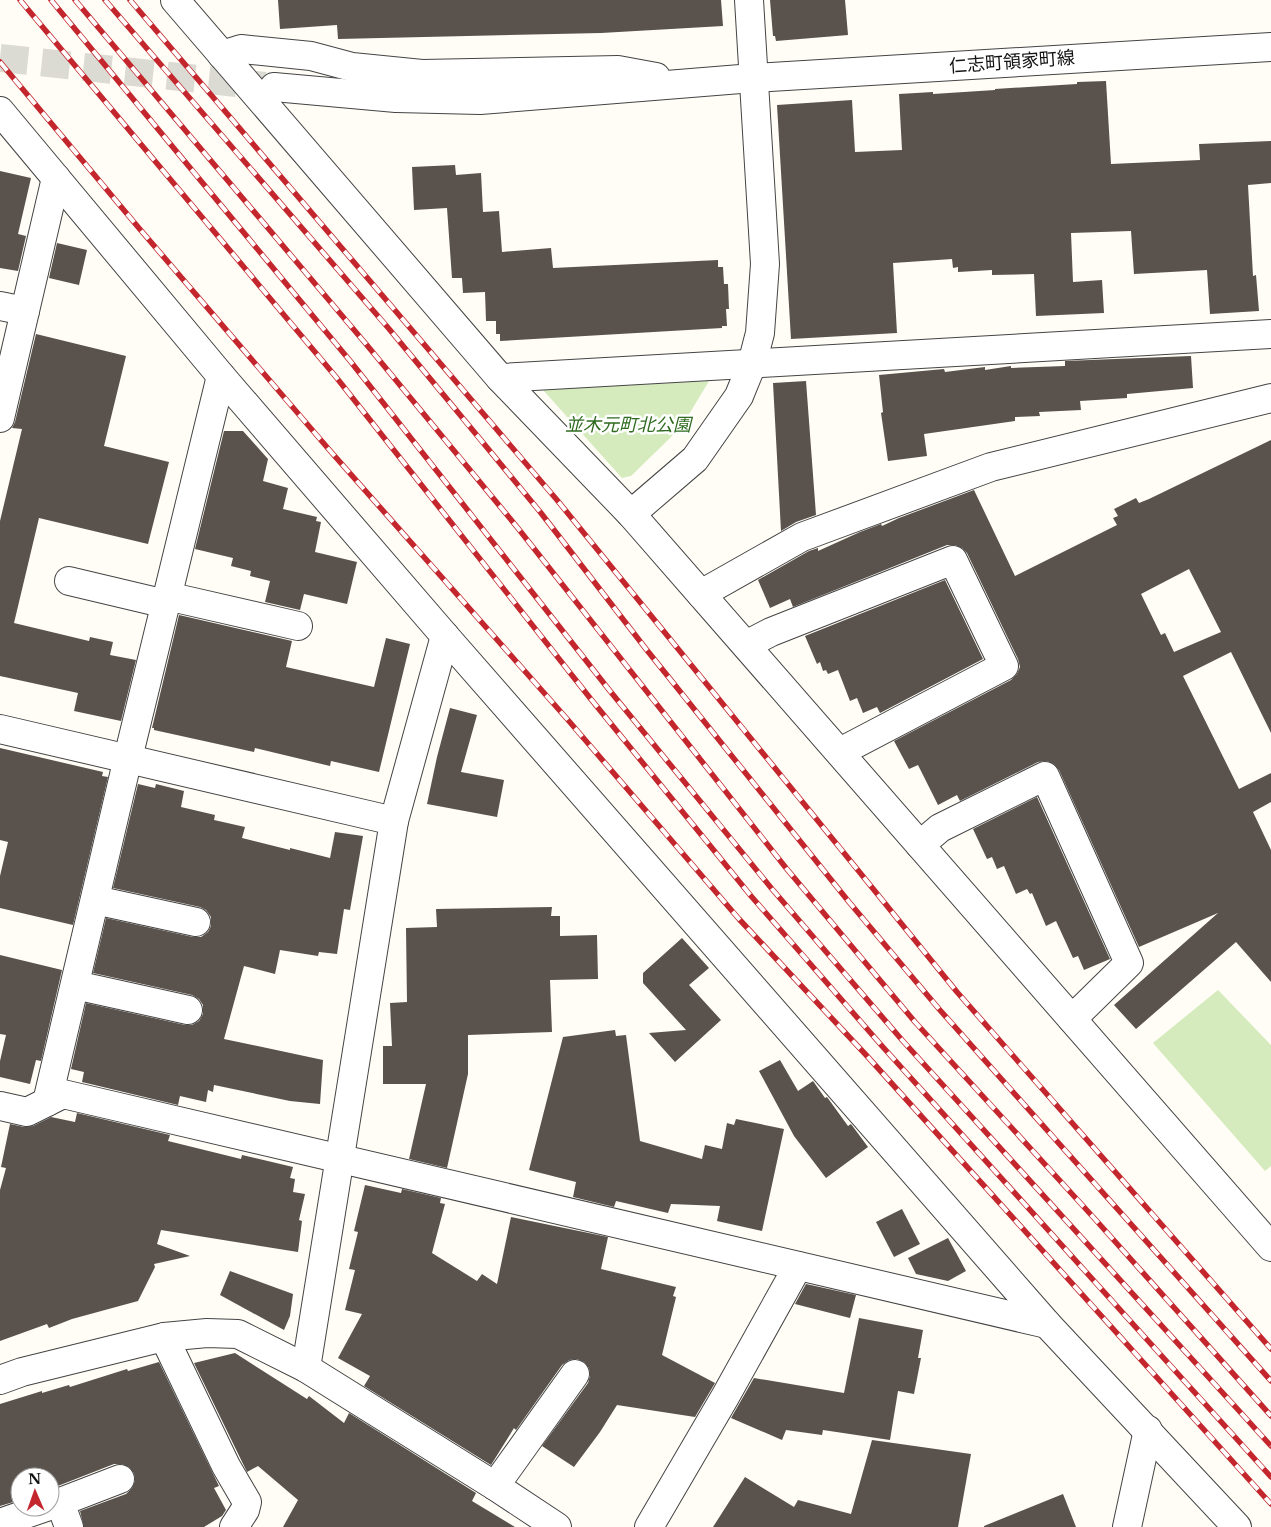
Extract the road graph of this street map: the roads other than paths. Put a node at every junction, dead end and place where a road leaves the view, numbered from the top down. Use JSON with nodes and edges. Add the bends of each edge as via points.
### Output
{"nodes":[{"id":1,"x":175,"y":0,"type":"edge"},
{"id":2,"x":749,"y":0,"type":"edge"},
{"id":3,"x":1271,"y":46,"type":"edge"},
{"id":4,"x":222,"y":55,"type":"junction"},
{"id":5,"x":753,"y":78,"type":"junction"},
{"id":6,"x":692,"y":84,"type":"junction"},
{"id":7,"x":274,"y":87,"type":"tunnel mouth"},
{"id":8,"x":0,"y":111,"type":"edge"},
{"id":9,"x":56,"y":178,"type":"junction"},
{"id":10,"x":13,"y":308,"type":"edge"},
{"id":11,"x":1271,"y":334,"type":"edge"},
{"id":12,"x":752,"y":364,"type":"junction"},
{"id":13,"x":221,"y":376,"type":"junction"},
{"id":14,"x":500,"y":378,"type":"junction"},
{"id":15,"x":1271,"y":398,"type":"edge"},
{"id":16,"x":0,"y":418,"type":"edge"},
{"id":17,"x":631,"y":514,"type":"junction"},
{"id":18,"x":69,"y":581,"type":"dead end"},
{"id":19,"x":701,"y":594,"type":"junction"},
{"id":20,"x":166,"y":600,"type":"junction"},
{"id":21,"x":298,"y":626,"type":"dead end"},
{"id":22,"x":445,"y":636,"type":"junction"},
{"id":23,"x":746,"y":645,"type":"junction"},
{"id":24,"x":0,"y":729,"type":"edge"},
{"id":25,"x":840,"y":752,"type":"junction"},
{"id":26,"x":128,"y":758,"type":"junction"},
{"id":27,"x":394,"y":821,"type":"junction"},
{"id":28,"x":920,"y":845,"type":"junction"},
{"id":29,"x":95,"y":900,"type":"junction"},
{"id":30,"x":196,"y":922,"type":"dead end"},
{"id":31,"x":75,"y":985,"type":"junction"},
{"id":32,"x":188,"y":1010,"type":"dead end"},
{"id":33,"x":1072,"y":1019,"type":"junction"},
{"id":34,"x":47,"y":1102,"type":"junction"},
{"id":35,"x":0,"y":1106,"type":"edge"},
{"id":36,"x":340,"y":1159,"type":"junction"},
{"id":37,"x":1267,"y":1234,"type":"edge"},
{"id":38,"x":798,"y":1266,"type":"junction"},
{"id":39,"x":1048,"y":1324,"type":"junction"},
{"id":40,"x":164,"y":1337,"type":"junction"},
{"id":41,"x":306,"y":1368,"type":"junction"},
{"id":42,"x":575,"y":1374,"type":"dead end"},
{"id":43,"x":0,"y":1380,"type":"edge"},
{"id":44,"x":1148,"y":1430,"type":"junction"},
{"id":45,"x":120,"y":1479,"type":"dead end"},
{"id":46,"x":495,"y":1486,"type":"junction"},
{"id":47,"x":60,"y":1509,"type":"edge"},
{"id":48,"x":28,"y":1517,"type":"edge"},
{"id":49,"x":0,"y":1523,"type":"edge"},
{"id":50,"x":234,"y":1527,"type":"edge"},
{"id":51,"x":557,"y":1527,"type":"edge"},
{"id":52,"x":649,"y":1527,"type":"edge"},
{"id":53,"x":1127,"y":1527,"type":"edge"},
{"id":54,"x":1236,"y":1527,"type":"edge"}],
"edges":[{"from":1,"to":4,"type":"street"},
{"from":2,"to":5,"type":"street"},
{"from":3,"to":5,"type":"street","name":"仁志町領家町線"},
{"from":4,"to":6,"type":"street","via":[[241,50],[261,51],[311,56],[352,67],[422,74],[618,70]]},
{"from":4,"to":14,"type":"street"},
{"from":5,"to":6,"type":"street","name":"仁志町領家町線"},
{"from":5,"to":12,"type":"street","via":[[765,264],[760,333]]},
{"from":6,"to":7,"type":"street","name":"仁志町領家町線","via":[[480,100],[396,98]]},
{"from":8,"to":9,"type":"street"},
{"from":9,"to":10,"type":"street"},
{"from":9,"to":13,"type":"street"},
{"from":10,"to":16,"type":"street"},
{"from":11,"to":12,"type":"street"},
{"from":12,"to":14,"type":"street"},
{"from":12,"to":17,"type":"street","via":[[739,396],[694,459]]},
{"from":13,"to":20,"type":"street"},
{"from":13,"to":22,"type":"street"},
{"from":14,"to":17,"type":"street"},
{"from":15,"to":19,"type":"street","via":[[991,467],[802,537]]},
{"from":17,"to":19,"type":"street"},
{"from":18,"to":20,"type":"street"},
{"from":19,"to":23,"type":"street"},
{"from":20,"to":21,"type":"street"},
{"from":20,"to":26,"type":"street"},
{"from":22,"to":27,"type":"street"},
{"from":22,"to":39,"type":"street"},
{"from":23,"to":25,"type":"street"},
{"from":23,"to":25,"type":"street","via":[[771,632],[953,560],[1004,666]]},
{"from":24,"to":26,"type":"street"},
{"from":25,"to":28,"type":"street"},
{"from":26,"to":27,"type":"street"},
{"from":26,"to":29,"type":"street"},
{"from":27,"to":36,"type":"street"},
{"from":28,"to":33,"type":"street"},
{"from":28,"to":33,"type":"street","via":[[940,828],[1046,776],[1129,963]]},
{"from":29,"to":30,"type":"street"},
{"from":29,"to":31,"type":"street"},
{"from":31,"to":32,"type":"street"},
{"from":31,"to":34,"type":"street"},
{"from":33,"to":37,"type":"street"},
{"from":34,"to":35,"type":"street","via":[[27,1112]]},
{"from":34,"to":36,"type":"street","via":[[63,1094]]},
{"from":36,"to":38,"type":"street"},
{"from":36,"to":41,"type":"street"},
{"from":38,"to":39,"type":"street"},
{"from":38,"to":52,"type":"street"},
{"from":39,"to":44,"type":"street"},
{"from":40,"to":41,"type":"street","via":[[238,1334]]},
{"from":40,"to":43,"type":"street"},
{"from":40,"to":50,"type":"street","via":[[226,1466],[247,1502]]},
{"from":41,"to":46,"type":"street"},
{"from":42,"to":46,"type":"street"},
{"from":44,"to":53,"type":"street"},
{"from":44,"to":54,"type":"street"},
{"from":45,"to":47,"type":"street"},
{"from":46,"to":51,"type":"street"},
{"from":48,"to":49,"type":"street"}]}
